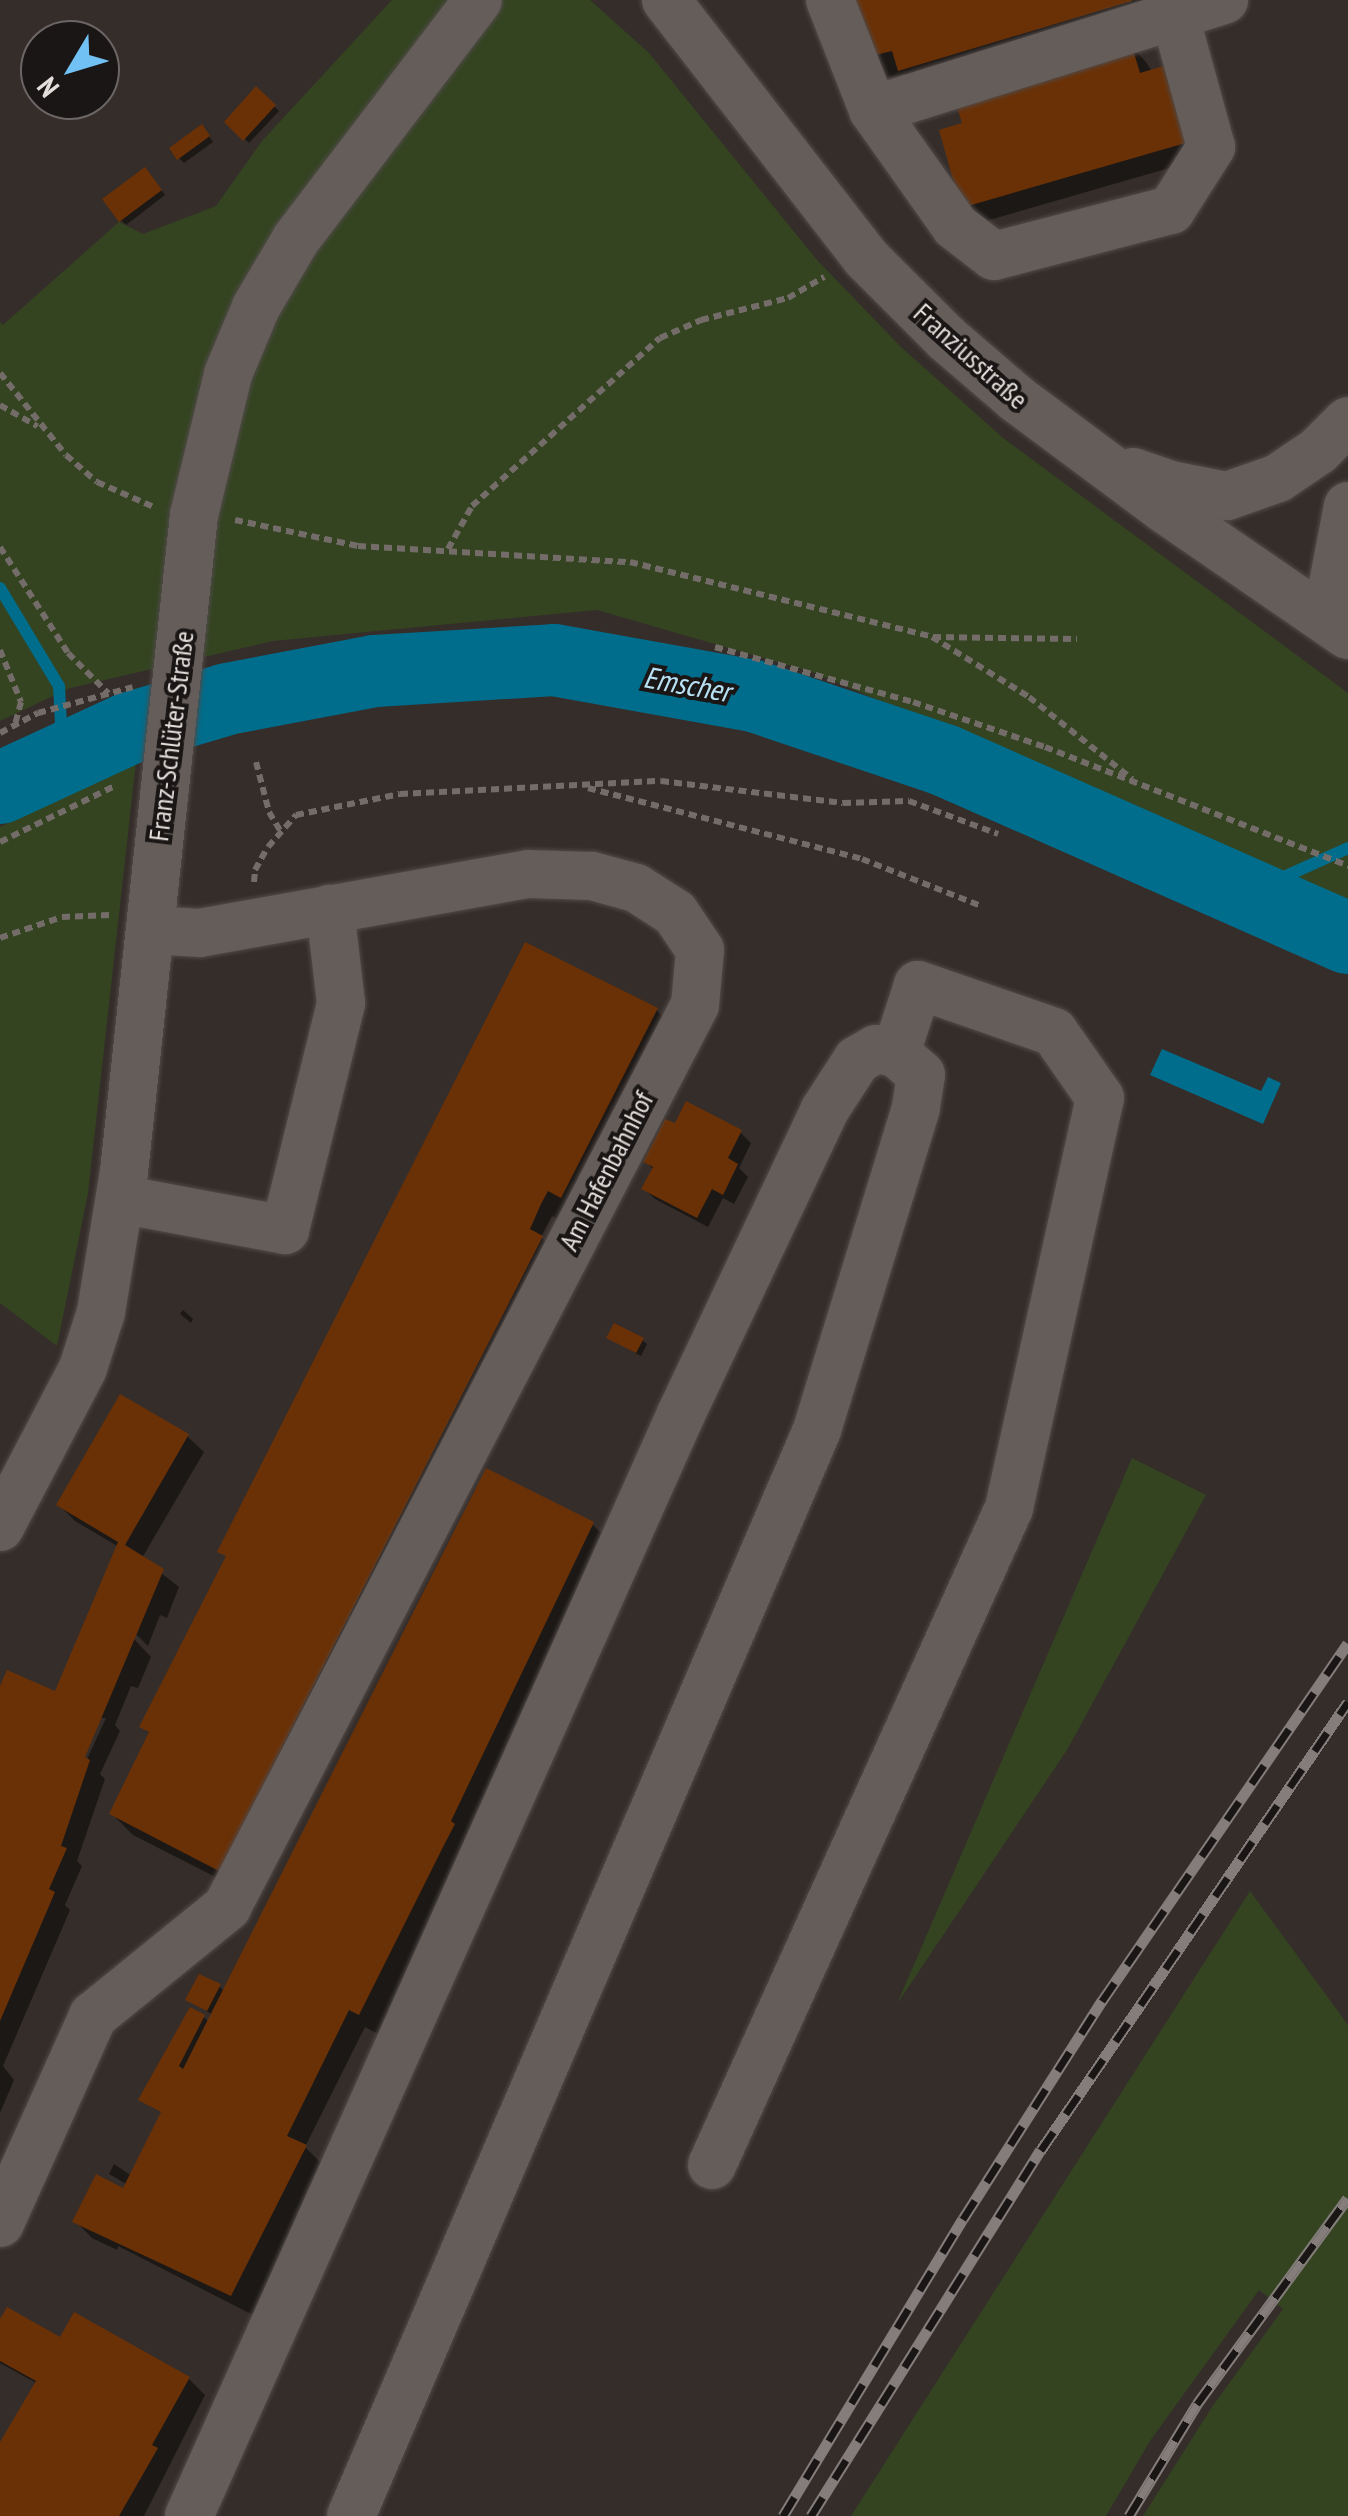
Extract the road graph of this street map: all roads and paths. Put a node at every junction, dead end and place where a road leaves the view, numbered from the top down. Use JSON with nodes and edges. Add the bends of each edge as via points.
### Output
{"nodes":[{"id":1,"x":478,"y":0,"type":"edge"},
{"id":2,"x":666,"y":0,"type":"edge"},
{"id":3,"x":830,"y":0,"type":"edge"},
{"id":4,"x":1224,"y":0,"type":"edge"},
{"id":5,"x":1175,"y":16,"type":"junction"},
{"id":6,"x":873,"y":110,"type":"junction"},
{"id":7,"x":824,"y":276,"type":"dead end"},
{"id":8,"x":0,"y":373,"type":"edge"},
{"id":9,"x":0,"y":405,"type":"edge"},
{"id":10,"x":1348,"y":421,"type":"edge"},
{"id":11,"x":42,"y":429,"type":"junction"},
{"id":12,"x":1186,"y":505,"type":"junction"},
{"id":13,"x":1348,"y":506,"type":"edge"},
{"id":14,"x":194,"y":515,"type":"junction"},
{"id":15,"x":0,"y":546,"type":"edge"},
{"id":16,"x":448,"y":549,"type":"junction"},
{"id":17,"x":1337,"y":628,"type":"edge"},
{"id":18,"x":932,"y":636,"type":"junction"},
{"id":19,"x":1078,"y":639,"type":"dead end"},
{"id":20,"x":715,"y":648,"type":"dead end"},
{"id":21,"x":0,"y":650,"type":"edge"},
{"id":22,"x":149,"y":683,"type":"dead end"},
{"id":23,"x":108,"y":693,"type":"junction"},
{"id":24,"x":14,"y":726,"type":"junction"},
{"id":25,"x":0,"y":733,"type":"edge"},
{"id":26,"x":256,"y":762,"type":"dead end"},
{"id":27,"x":1132,"y":779,"type":"junction"},
{"id":28,"x":113,"y":786,"type":"dead end"},
{"id":29,"x":581,"y":786,"type":"junction"},
{"id":30,"x":280,"y":830,"type":"junction"},
{"id":31,"x":998,"y":834,"type":"dead end"},
{"id":32,"x":0,"y":842,"type":"edge"},
{"id":33,"x":1348,"y":866,"type":"edge"},
{"id":34,"x":979,"y":905,"type":"dead end"},
{"id":35,"x":330,"y":910,"type":"junction"},
{"id":36,"x":62,"y":917,"type":"dead end"},
{"id":37,"x":254,"y":923,"type":"junction"},
{"id":38,"x":150,"y":930,"type":"junction"},
{"id":39,"x":0,"y":938,"type":"edge"},
{"id":40,"x":896,"y":1053,"type":"junction"},
{"id":41,"x":120,"y":1200,"type":"junction"},
{"id":42,"x":0,"y":1527,"type":"edge"},
{"id":43,"x":712,"y":2166,"type":"dead end"},
{"id":44,"x":0,"y":2223,"type":"edge"},
{"id":45,"x":189,"y":2516,"type":"edge"},
{"id":46,"x":351,"y":2516,"type":"edge"}],
"edges":[{"from":1,"to":14,"type":"street","name":"Franz-Schlüter-Straße","via":[[296,238],[256,307],[228,374]]},
{"from":2,"to":12,"type":"street","name":"Franziusstraße","via":[[865,257],[974,362],[1097,459]]},
{"from":3,"to":6,"type":"street"},
{"from":4,"to":5,"type":"street"},
{"from":5,"to":6,"type":"street"},
{"from":5,"to":6,"type":"street","via":[[1211,147],[1170,210],[994,256],[955,226]]},
{"from":7,"to":16,"type":"path","via":[[788,298],[660,338],[472,506]]},
{"from":8,"to":11,"type":"path"},
{"from":9,"to":11,"type":"path"},
{"from":10,"to":12,"type":"street","via":[[1278,478]]},
{"from":11,"to":14,"type":"path","via":[[98,482],[138,504]]},
{"from":12,"to":17,"type":"street","name":"Franziusstraße"},
{"from":13,"to":17,"type":"street"},
{"from":14,"to":16,"type":"path","via":[[358,546]]},
{"from":14,"to":38,"type":"street","name":"Franz-Schlüter-Straße"},
{"from":15,"to":23,"type":"path","via":[[68,653]]},
{"from":16,"to":18,"type":"path","via":[[630,562]]},
{"from":18,"to":19,"type":"path"},
{"from":18,"to":27,"type":"path","via":[[1029,696]]},
{"from":20,"to":27,"type":"path","via":[[913,702]]},
{"from":21,"to":24,"type":"path","via":[[20,702]]},
{"from":22,"to":23,"type":"path"},
{"from":23,"to":24,"type":"path"},
{"from":24,"to":25,"type":"path"},
{"from":26,"to":30,"type":"path"},
{"from":27,"to":33,"type":"path"},
{"from":28,"to":32,"type":"path"},
{"from":29,"to":30,"type":"path","via":[[400,794],[318,807]]},
{"from":29,"to":31,"type":"path","via":[[662,780],[843,803],[909,801]]},
{"from":29,"to":34,"type":"path","via":[[862,860]]},
{"from":30,"to":37,"type":"path","via":[[254,870]]},
{"from":35,"to":37,"type":"street","name":"Am Hafenbahnhof"},
{"from":35,"to":41,"type":"street","via":[[342,1003],[285,1230]]},
{"from":35,"to":44,"type":"street","name":"Am Hafenbahnhof","via":[[528,874],[606,880],[636,888],[676,913],[700,950],[695,1005],[227,1906],[93,2016]]},
{"from":36,"to":39,"type":"path"},
{"from":37,"to":38,"type":"street","name":"Am Hafenbahnhof","via":[[200,932]]},
{"from":38,"to":41,"type":"street","name":"Franz-Schlüter-Straße"},
{"from":40,"to":43,"type":"street","via":[[918,986],[1054,1032],[1100,1098],[1009,1508]]},
{"from":40,"to":45,"type":"street","via":[[876,1050],[856,1060],[824,1111],[681,1414]]},
{"from":40,"to":46,"type":"street","via":[[922,1075],[916,1108],[817,1430]]},
{"from":41,"to":42,"type":"street","name":"Franz-Schlüter-Straße","via":[[101,1312],[83,1368]]}]}
